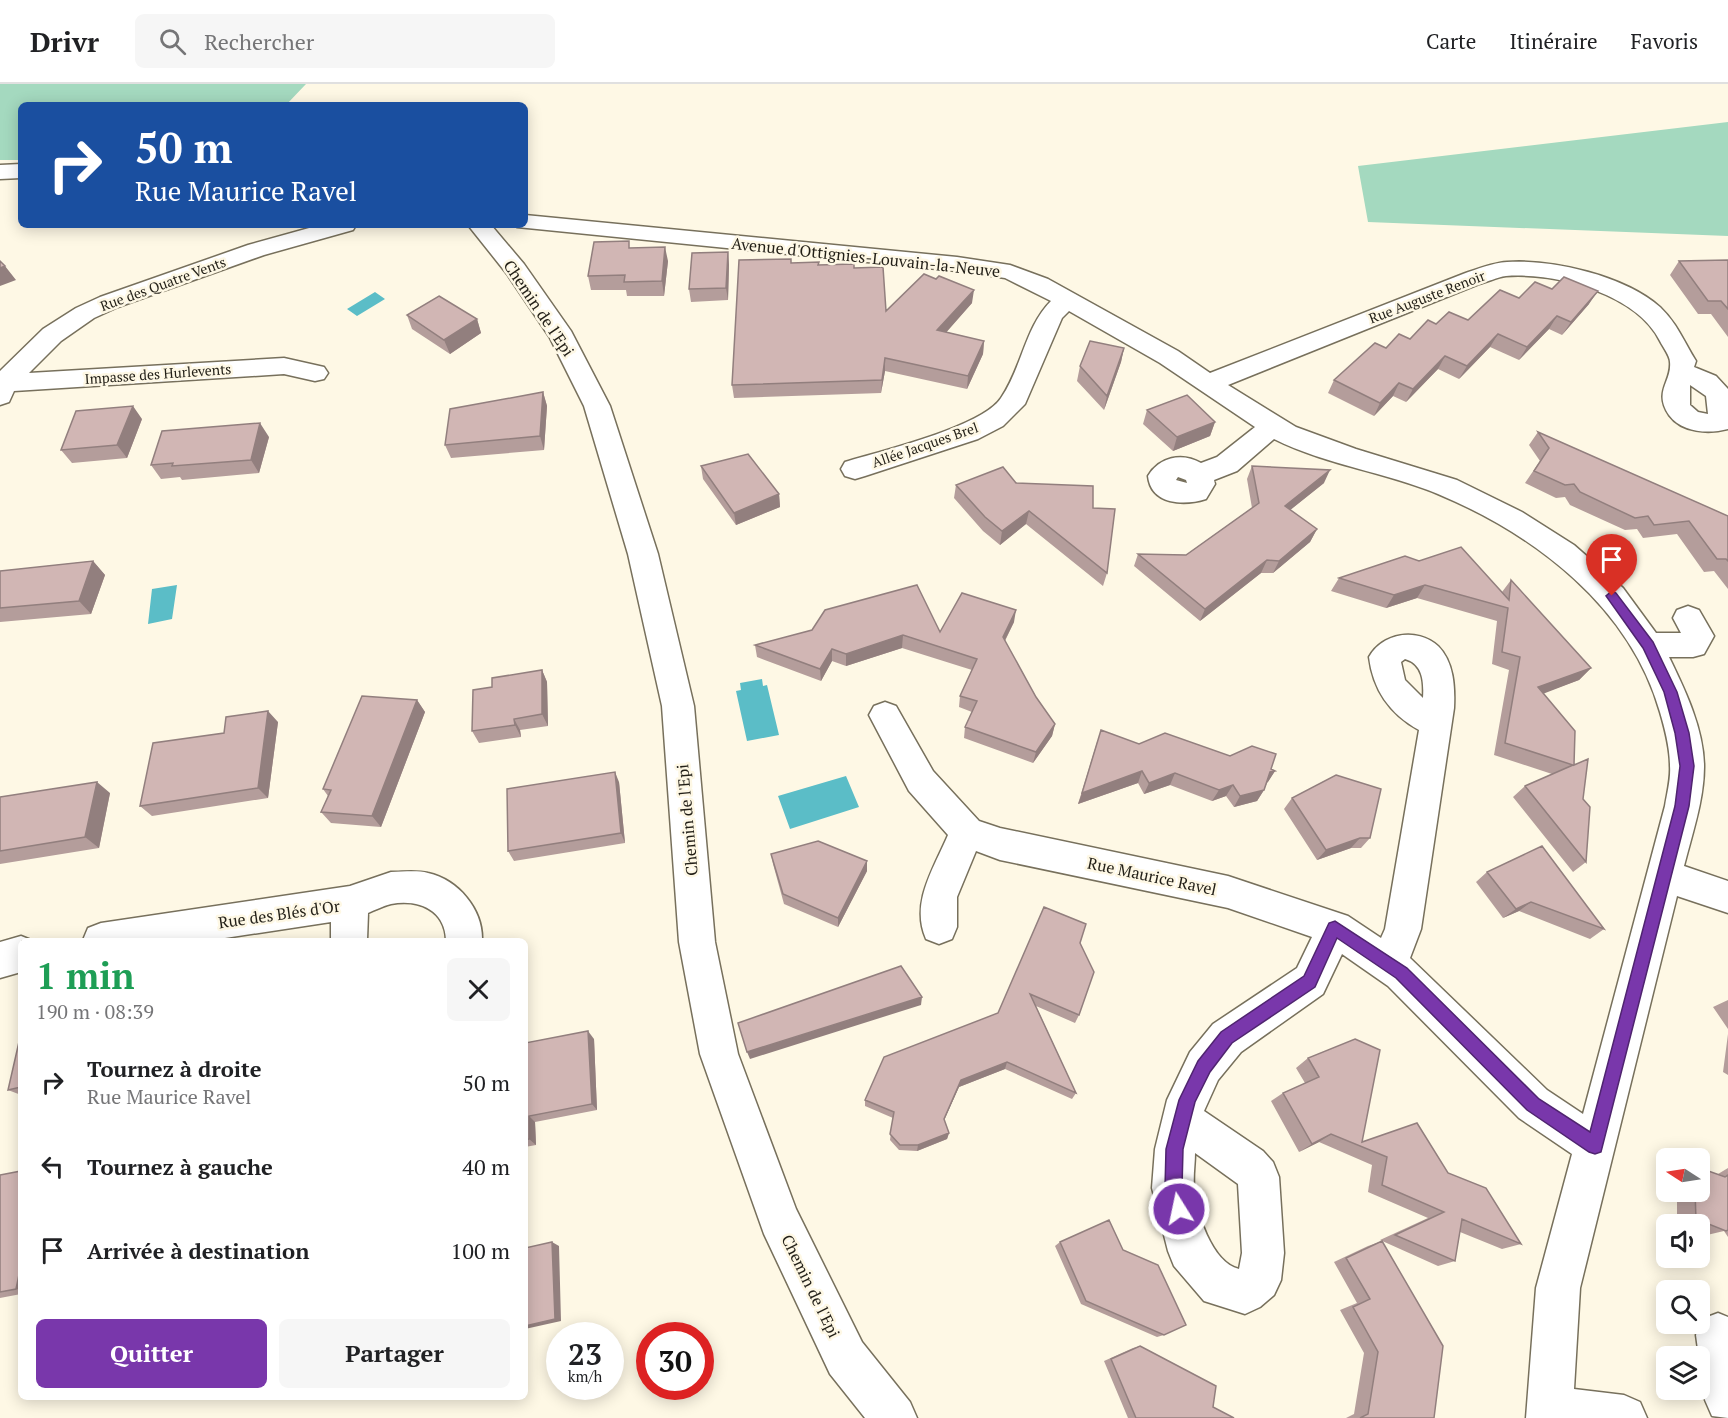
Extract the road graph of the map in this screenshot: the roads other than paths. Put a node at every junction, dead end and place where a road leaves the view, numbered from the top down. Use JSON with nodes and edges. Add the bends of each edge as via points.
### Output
{"nodes":[{"id":1,"x":18,"y":171,"type":"edge"},
{"id":2,"x":0,"y":172,"type":"edge"},
{"id":3,"x":528,"y":222,"type":"edge"},
{"id":4,"x":334,"y":228,"type":"edge"},
{"id":5,"x":481,"y":228,"type":"edge"},
{"id":6,"x":1068,"y":298,"type":"junction"},
{"id":7,"x":1681,"y":372,"type":"dead end"},
{"id":8,"x":315,"y":373,"type":"dead end"},
{"id":9,"x":1207,"y":384,"type":"junction"},
{"id":10,"x":1,"y":388,"type":"edge"},
{"id":11,"x":1273,"y":426,"type":"junction"},
{"id":12,"x":855,"y":469,"type":"dead end"},
{"id":13,"x":1198,"y":475,"type":"dead end"},
{"id":14,"x":1688,"y":618,"type":"dead end"},
{"id":15,"x":1648,"y":645,"type":"junction"},
{"id":16,"x":885,"y":715,"type":"dead end"},
{"id":17,"x":1435,"y":723,"type":"dead end"},
{"id":18,"x":967,"y":832,"type":"junction"},
{"id":19,"x":1664,"y":876,"type":"junction"},
{"id":20,"x":1728,"y":897,"type":"edge"},
{"id":21,"x":350,"y":903,"type":"junction"},
{"id":22,"x":939,"y":927,"type":"dead end"},
{"id":23,"x":1335,"y":928,"type":"junction"},
{"id":24,"x":114,"y":938,"type":"edge"},
{"id":25,"x":349,"y":938,"type":"edge"},
{"id":26,"x":464,"y":938,"type":"edge"},
{"id":27,"x":18,"y":955,"type":"edge"},
{"id":28,"x":0,"y":960,"type":"edge"},
{"id":29,"x":1389,"y":965,"type":"junction"},
{"id":30,"x":1182,"y":1120,"type":"dead end"},
{"id":31,"x":1595,"y":1146,"type":"junction"},
{"id":32,"x":1718,"y":1335,"type":"dead end"},
{"id":33,"x":1728,"y":1400,"type":"edge"},
{"id":34,"x":1549,"y":1413,"type":"edge"},
{"id":35,"x":894,"y":1418,"type":"edge"},
{"id":36,"x":1624,"y":1418,"type":"edge"}],
"edges":[{"from":1,"to":2,"type":"street"},
{"from":3,"to":6,"type":"street","name":"Avenue d'Ottignies-Louvain-la-Neuve","via":[[957,264],[1010,273]]},
{"from":4,"to":10,"type":"street","name":"Rue des Quatre Vents","via":[[256,250],[85,313],[52,335]]},
{"from":5,"to":35,"type":"street","name":"Chemin de l'Epi","via":[[516,269],[562,337],[597,406],[643,554],[678,706],[697,942],[719,1054],[779,1219],[799,1262],[846,1358]]},
{"from":6,"to":9,"type":"street","name":"Avenue d'Ottignies-Louvain-la-Neuve"},
{"from":6,"to":12,"type":"street","name":"Allée Jacques Brel","via":[[1051,315],[1012,404],[994,420],[969,432]]},
{"from":7,"to":9,"type":"street","name":"Rue Auguste Renoir","via":[[1683,361],[1663,324],[1640,305],[1588,280],[1528,267],[1503,269],[1471,279]]},
{"from":8,"to":10,"type":"street","name":"Impasse des Hurlevents","via":[[284,366]]},
{"from":9,"to":11,"type":"street","name":"Avenue d'Ottignies-Louvain-la-Neuve"},
{"from":11,"to":13,"type":"street","via":[[1227,464]]},
{"from":11,"to":15,"type":"street","name":"Avenue d'Ottignies-Louvain-la-Neuve","via":[[1346,456],[1447,487],[1512,519],[1564,553],[1612,596]]},
{"from":14,"to":15,"type":"street","via":[[1699,636],[1693,645]]},
{"from":15,"to":19,"type":"street","name":"Avenue d'Ottignies-Louvain-la-Neuve","via":[[1670,692],[1687,766],[1682,806]]},
{"from":16,"to":18,"type":"street","name":"Rue Maurice Ravel","via":[[921,781]]},
{"from":17,"to":29,"type":"street","via":[[1403,929]]},
{"from":18,"to":22,"type":"street","via":[[939,897]]},
{"from":18,"to":23,"type":"street","name":"Rue Maurice Ravel","via":[[1000,844],[1228,892]]},
{"from":19,"to":20,"type":"street"},
{"from":19,"to":31,"type":"street","name":"Avenue d'Ottignies-Louvain-la-Neuve"},
{"from":21,"to":24,"type":"street","name":"Rue des Blés d'Or"},
{"from":21,"to":25,"type":"street","name":"Rue des Blés d'Or"},
{"from":21,"to":26,"type":"street","name":"Rue des Blés d'Or","via":[[391,888],[428,889],[452,905],[465,924]]},
{"from":23,"to":29,"type":"street","name":"Rue Maurice Ravel"},
{"from":23,"to":30,"type":"street","via":[[1310,981],[1227,1038],[1204,1066]]},
{"from":27,"to":28,"type":"street"},
{"from":29,"to":31,"type":"street","name":"Rue Maurice Ravel","via":[[1533,1104]]},
{"from":31,"to":34,"type":"street","name":"Avenue d'Ottignies-Louvain-la-Neuve","via":[[1558,1288]]},
{"from":32,"to":33,"type":"street"},
{"from":34,"to":36,"type":"street"}]}
